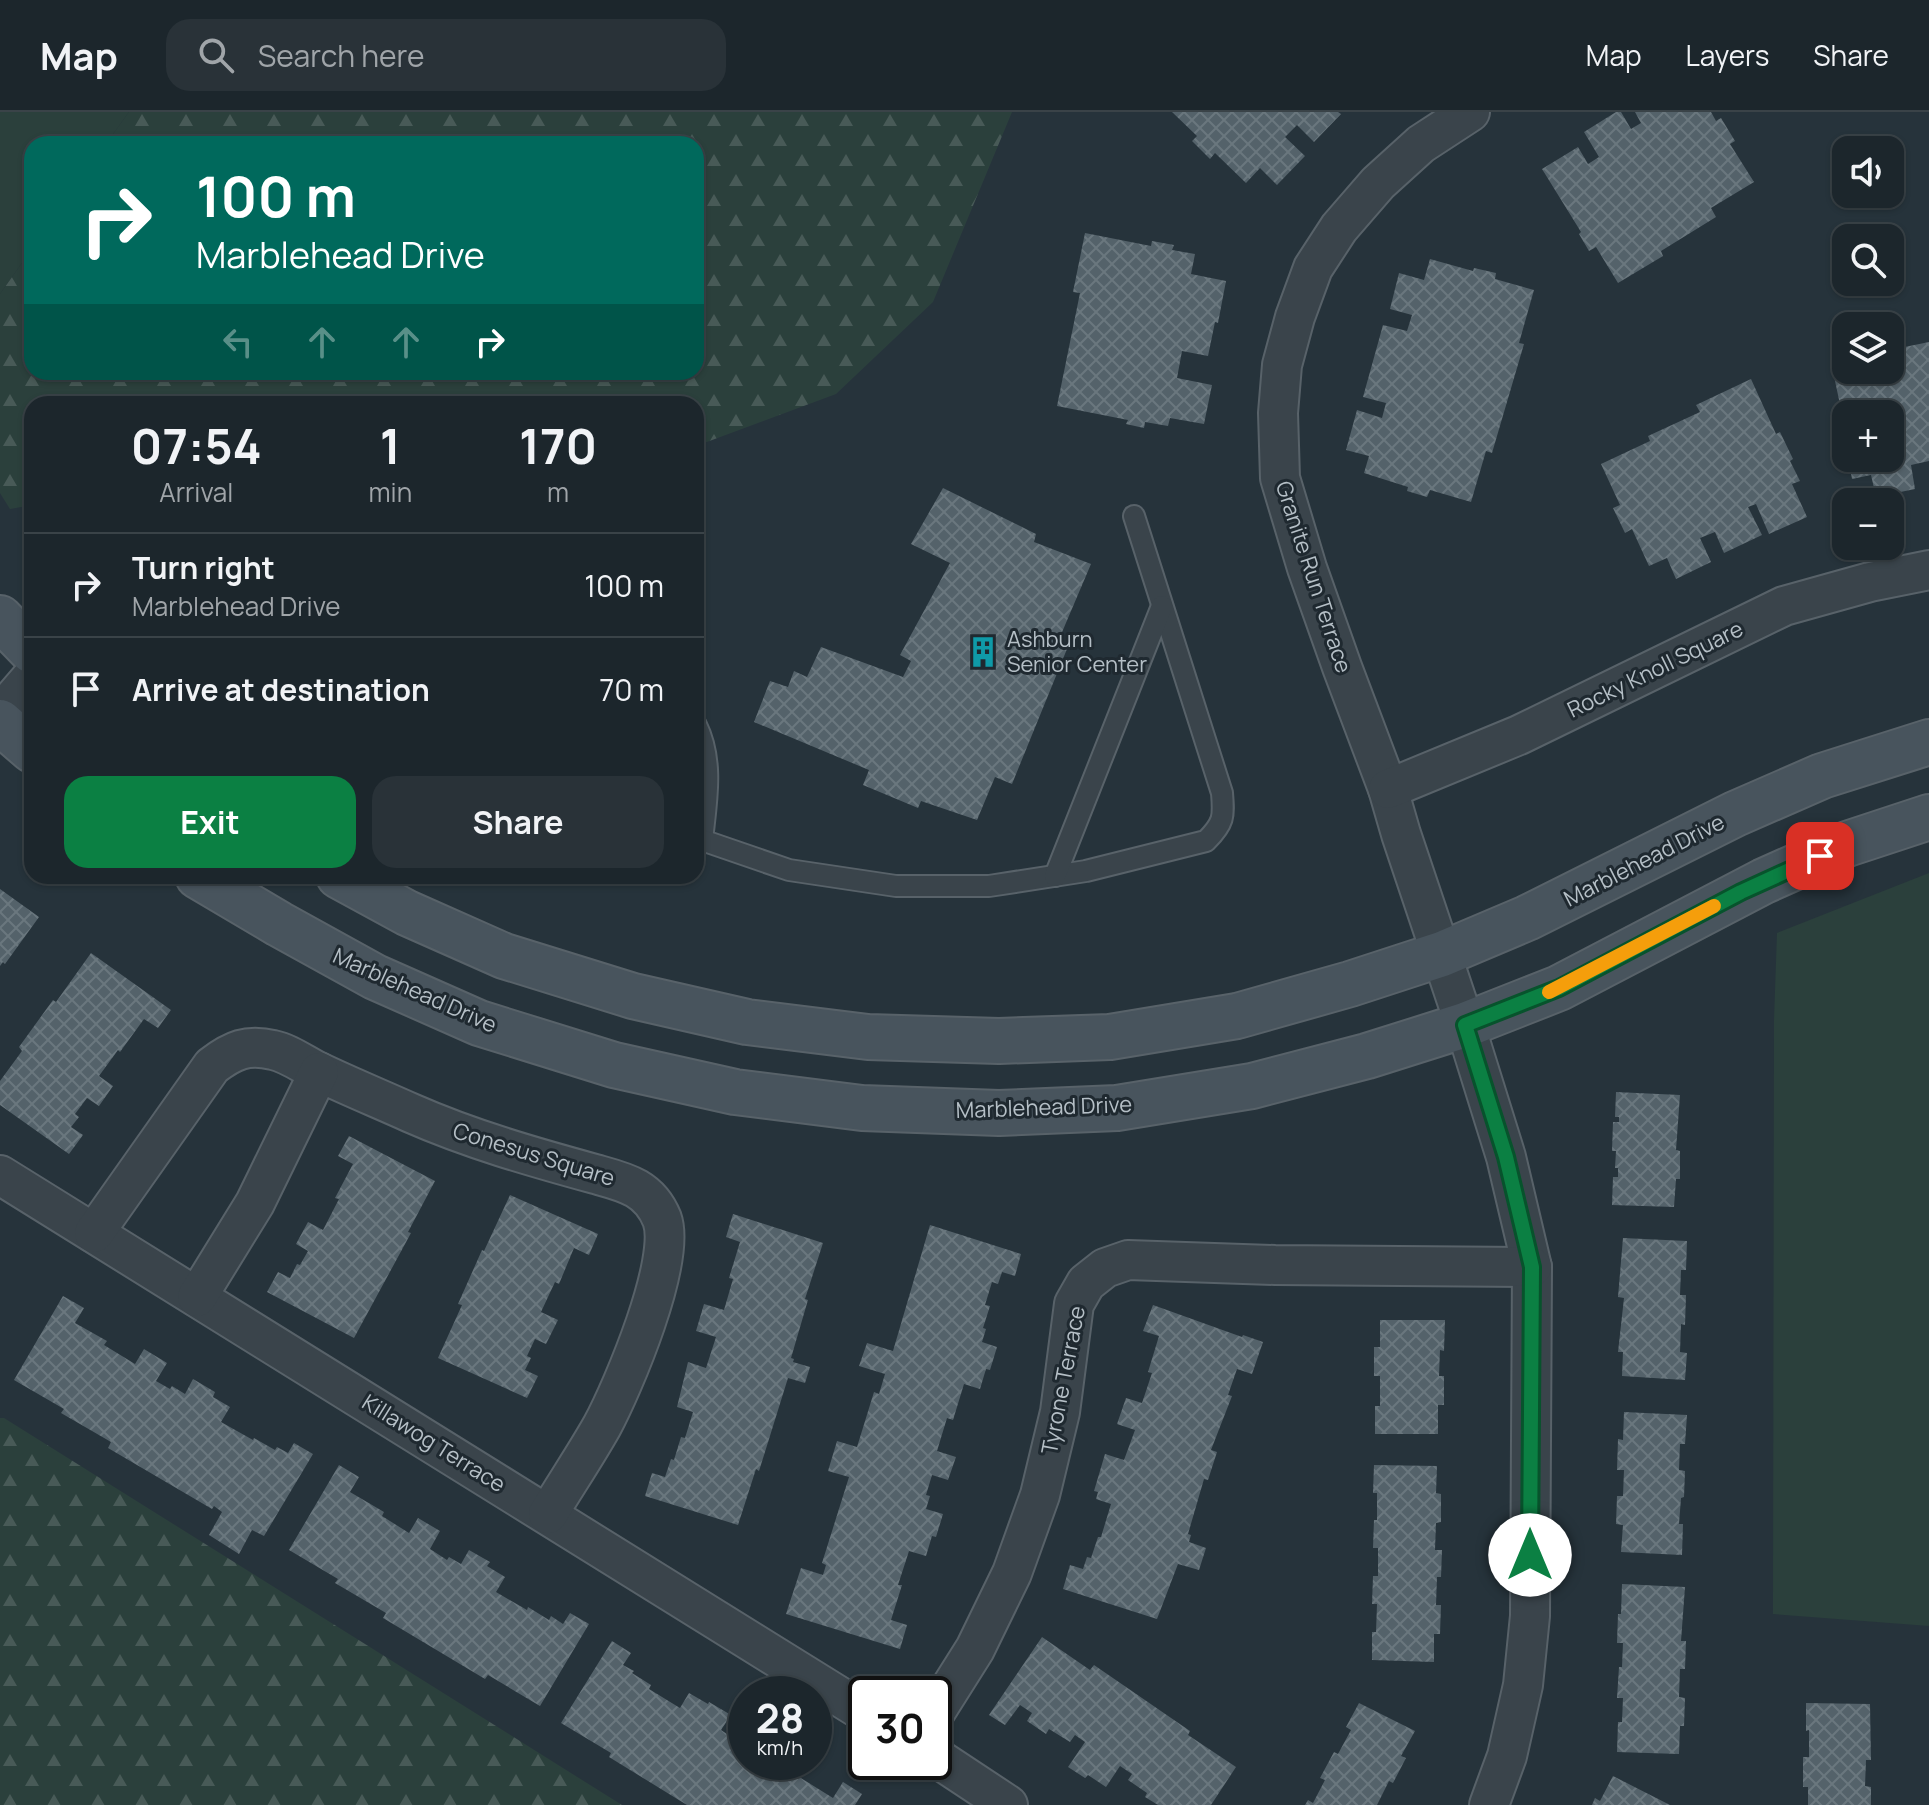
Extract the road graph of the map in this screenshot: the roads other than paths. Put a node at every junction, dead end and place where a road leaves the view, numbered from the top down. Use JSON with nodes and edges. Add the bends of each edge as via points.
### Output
{"nodes":[{"id":1,"x":1470,"y":112,"type":"edge"},
{"id":2,"x":1134,"y":516,"type":"dead end"},
{"id":3,"x":1929,"y":570,"type":"edge"},
{"id":4,"x":1162,"y":606,"type":"junction"},
{"id":5,"x":0,"y":618,"type":"edge"},
{"id":6,"x":24,"y":643,"type":"edge"},
{"id":7,"x":24,"y":686,"type":"edge"},
{"id":8,"x":0,"y":714,"type":"edge"},
{"id":9,"x":0,"y":722,"type":"edge"},
{"id":10,"x":1929,"y":742,"type":"edge"},
{"id":11,"x":24,"y":743,"type":"edge"},
{"id":12,"x":704,"y":748,"type":"edge"},
{"id":13,"x":1388,"y":789,"type":"junction"},
{"id":14,"x":704,"y":800,"type":"edge"},
{"id":15,"x":1929,"y":817,"type":"edge"},
{"id":16,"x":704,"y":841,"type":"edge"},
{"id":17,"x":1055,"y":876,"type":"junction"},
{"id":18,"x":212,"y":884,"type":"edge"},
{"id":19,"x":354,"y":884,"type":"edge"},
{"id":20,"x":1442,"y":954,"type":"junction"},
{"id":21,"x":1465,"y":1025,"type":"junction"},
{"id":22,"x":319,"y":1072,"type":"junction"},
{"id":23,"x":0,"y":1175,"type":"edge"},
{"id":24,"x":94,"y":1233,"type":"junction"},
{"id":25,"x":1532,"y":1267,"type":"junction"},
{"id":26,"x":197,"y":1297,"type":"junction"},
{"id":27,"x":548,"y":1514,"type":"junction"},
{"id":28,"x":952,"y":1685,"type":"edge"},
{"id":29,"x":848,"y":1702,"type":"edge"},
{"id":30,"x":952,"y":1768,"type":"edge"},
{"id":31,"x":1008,"y":1805,"type":"edge"},
{"id":32,"x":1489,"y":1805,"type":"edge"}],
"edges":[{"from":1,"to":13,"type":"street","name":"Granite Run Terrace","via":[[1421,144],[1339,228],[1313,268],[1282,365],[1280,478],[1307,568]]},
{"from":2,"to":4,"type":"lane"},
{"from":3,"to":13,"type":"street","name":"Rocky Knoll Square","via":[[1784,606],[1519,735]]},
{"from":4,"to":17,"type":"lane"},
{"from":4,"to":17,"type":"lane","via":[[1222,793],[1223,816],[1206,841]]},
{"from":5,"to":6,"type":"street"},
{"from":7,"to":8,"type":"street"},
{"from":9,"to":11,"type":"street"},
{"from":10,"to":20,"type":"street","name":"Marblehead Drive","via":[[1822,776]]},
{"from":12,"to":14,"type":"lane"},
{"from":13,"to":20,"type":"street","name":"Granite Run Terrace"},
{"from":15,"to":21,"type":"street","name":"Marblehead Drive","via":[[1792,868],[1559,988]]},
{"from":16,"to":17,"type":"lane","via":[[789,870],[896,886],[989,886]]},
{"from":18,"to":21,"type":"street","name":"Marblehead Drive","via":[[375,977],[479,1023],[614,1065],[735,1092],[862,1108],[999,1113],[1117,1108],[1252,1086]]},
{"from":19,"to":20,"type":"street","name":"Marblehead Drive","via":[[504,956],[633,996],[747,1022],[868,1037],[1110,1037],[1237,1016]]},
{"from":20,"to":21,"type":"street","name":"Granite Run Terrace"},
{"from":21,"to":25,"type":"street","name":"Granite Run Terrace","via":[[1506,1157]]},
{"from":22,"to":24,"type":"street","name":"Conesus Square","via":[[277,1051],[251,1047],[230,1053],[212,1066]]},
{"from":22,"to":26,"type":"street","via":[[255,1203]]},
{"from":22,"to":27,"type":"street","name":"Conesus Square","via":[[425,1119],[630,1184],[650,1199],[662,1220],[665,1240],[658,1283],[634,1357],[602,1424]]},
{"from":23,"to":24,"type":"street","name":"Killawog Terrace"},
{"from":24,"to":26,"type":"street","name":"Killawog Terrace"},
{"from":25,"to":28,"type":"street","name":"Tyrone Terrace","via":[[1128,1260],[1105,1268],[1086,1283],[1074,1304],[1056,1426],[1040,1495],[1012,1573]]},
{"from":25,"to":32,"type":"street","name":"Granite Run Terrace","via":[[1530,1616],[1523,1685]]},
{"from":26,"to":27,"type":"street","name":"Killawog Terrace"},
{"from":27,"to":29,"type":"street","name":"Killawog Terrace"},
{"from":30,"to":31,"type":"street"}]}
